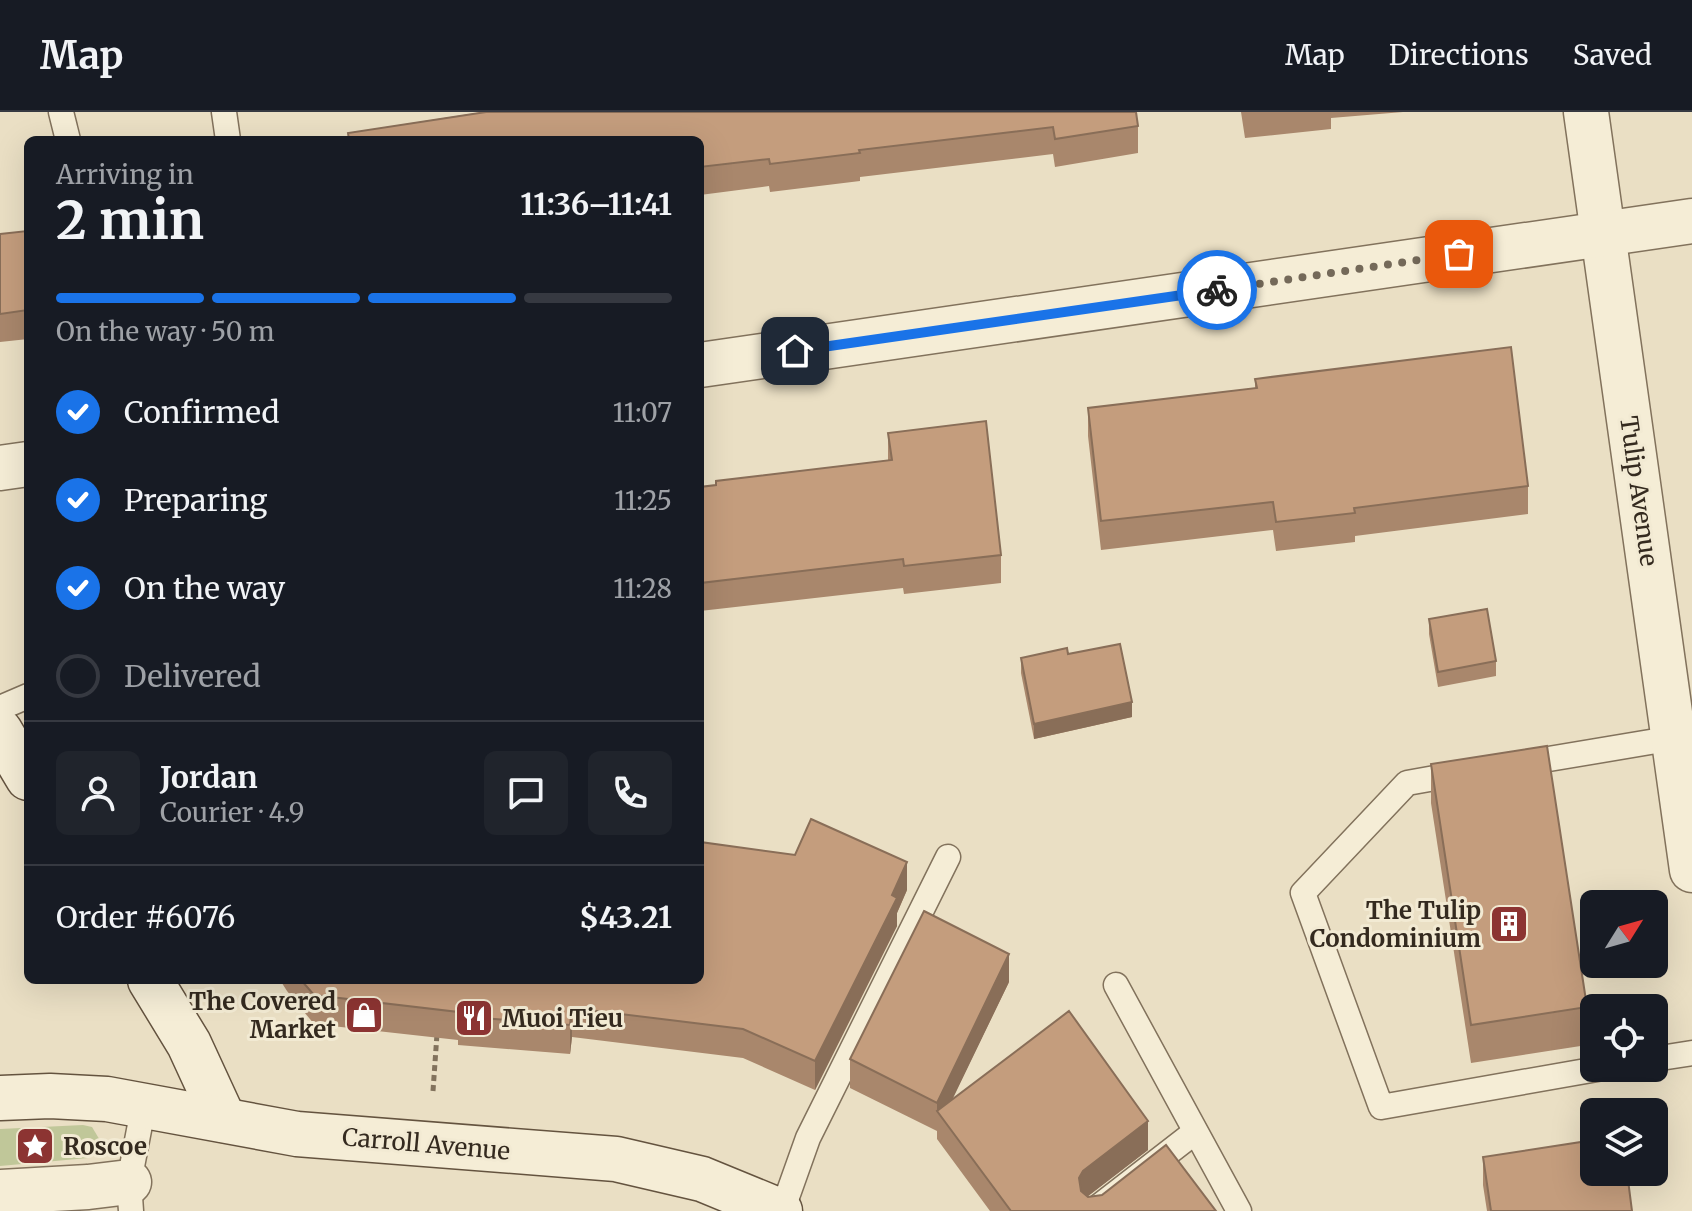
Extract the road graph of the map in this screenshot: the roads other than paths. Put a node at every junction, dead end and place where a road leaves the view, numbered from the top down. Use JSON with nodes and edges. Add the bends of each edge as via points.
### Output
{"nodes":[{"id":1,"x":61,"y":112,"type":"edge"},
{"id":2,"x":224,"y":112,"type":"edge"},
{"id":3,"x":1586,"y":112,"type":"edge"},
{"id":4,"x":67,"y":136,"type":"edge"},
{"id":5,"x":227,"y":136,"type":"edge"},
{"id":6,"x":1692,"y":221,"type":"edge"},
{"id":7,"x":1603,"y":233,"type":"junction"},
{"id":8,"x":704,"y":364,"type":"edge"},
{"id":9,"x":24,"y":465,"type":"edge"},
{"id":10,"x":0,"y":468,"type":"edge"},
{"id":11,"x":24,"y":698,"type":"edge"},
{"id":12,"x":0,"y":708,"type":"edge"},
{"id":13,"x":0,"y":731,"type":"edge"},
{"id":14,"x":1674,"y":738,"type":"junction"},
{"id":15,"x":24,"y":771,"type":"edge"},
{"id":16,"x":948,"y":857,"type":"dead end"},
{"id":17,"x":1692,"y":870,"type":"edge"},
{"id":18,"x":152,"y":984,"type":"edge"},
{"id":19,"x":1116,"y":985,"type":"dead end"},
{"id":20,"x":1692,"y":1053,"type":"edge"},
{"id":21,"x":1668,"y":1057,"type":"edge"},
{"id":22,"x":1580,"y":1072,"type":"edge"},
{"id":23,"x":0,"y":1098,"type":"edge"},
{"id":24,"x":144,"y":1104,"type":"junction"},
{"id":25,"x":224,"y":1120,"type":"junction"},
{"id":26,"x":1195,"y":1132,"type":"junction"},
{"id":27,"x":0,"y":1192,"type":"edge"},
{"id":28,"x":130,"y":1196,"type":"edge"},
{"id":29,"x":781,"y":1211,"type":"edge"},
{"id":30,"x":1093,"y":1211,"type":"edge"},
{"id":31,"x":1239,"y":1211,"type":"edge"}],
"edges":[{"from":1,"to":4,"type":"lane"},
{"from":2,"to":5,"type":"lane"},
{"from":3,"to":7,"type":"street","name":"Tulip Avenue"},
{"from":6,"to":7,"type":"street"},
{"from":7,"to":8,"type":"street"},
{"from":7,"to":14,"type":"street","name":"Tulip Avenue"},
{"from":9,"to":10,"type":"street"},
{"from":11,"to":12,"type":"lane"},
{"from":13,"to":15,"type":"street"},
{"from":14,"to":17,"type":"street","name":"Tulip Avenue"},
{"from":14,"to":22,"type":"lane","via":[[1407,783],[1303,893],[1381,1107]]},
{"from":16,"to":29,"type":"lane","via":[[808,1138]]},
{"from":18,"to":25,"type":"street","via":[[189,1044]]},
{"from":19,"to":26,"type":"lane"},
{"from":20,"to":21,"type":"lane"},
{"from":23,"to":24,"type":"street","name":"Carroll Avenue","via":[[50,1096]]},
{"from":24,"to":25,"type":"street","name":"Carroll Avenue"},
{"from":24,"to":28,"type":"lane"},
{"from":25,"to":29,"type":"street","name":"Carroll Avenue","via":[[297,1134],[616,1159],[702,1179]]},
{"from":26,"to":30,"type":"lane"},
{"from":26,"to":31,"type":"lane"},
{"from":27,"to":28,"type":"street","via":[[88,1187]]}]}
